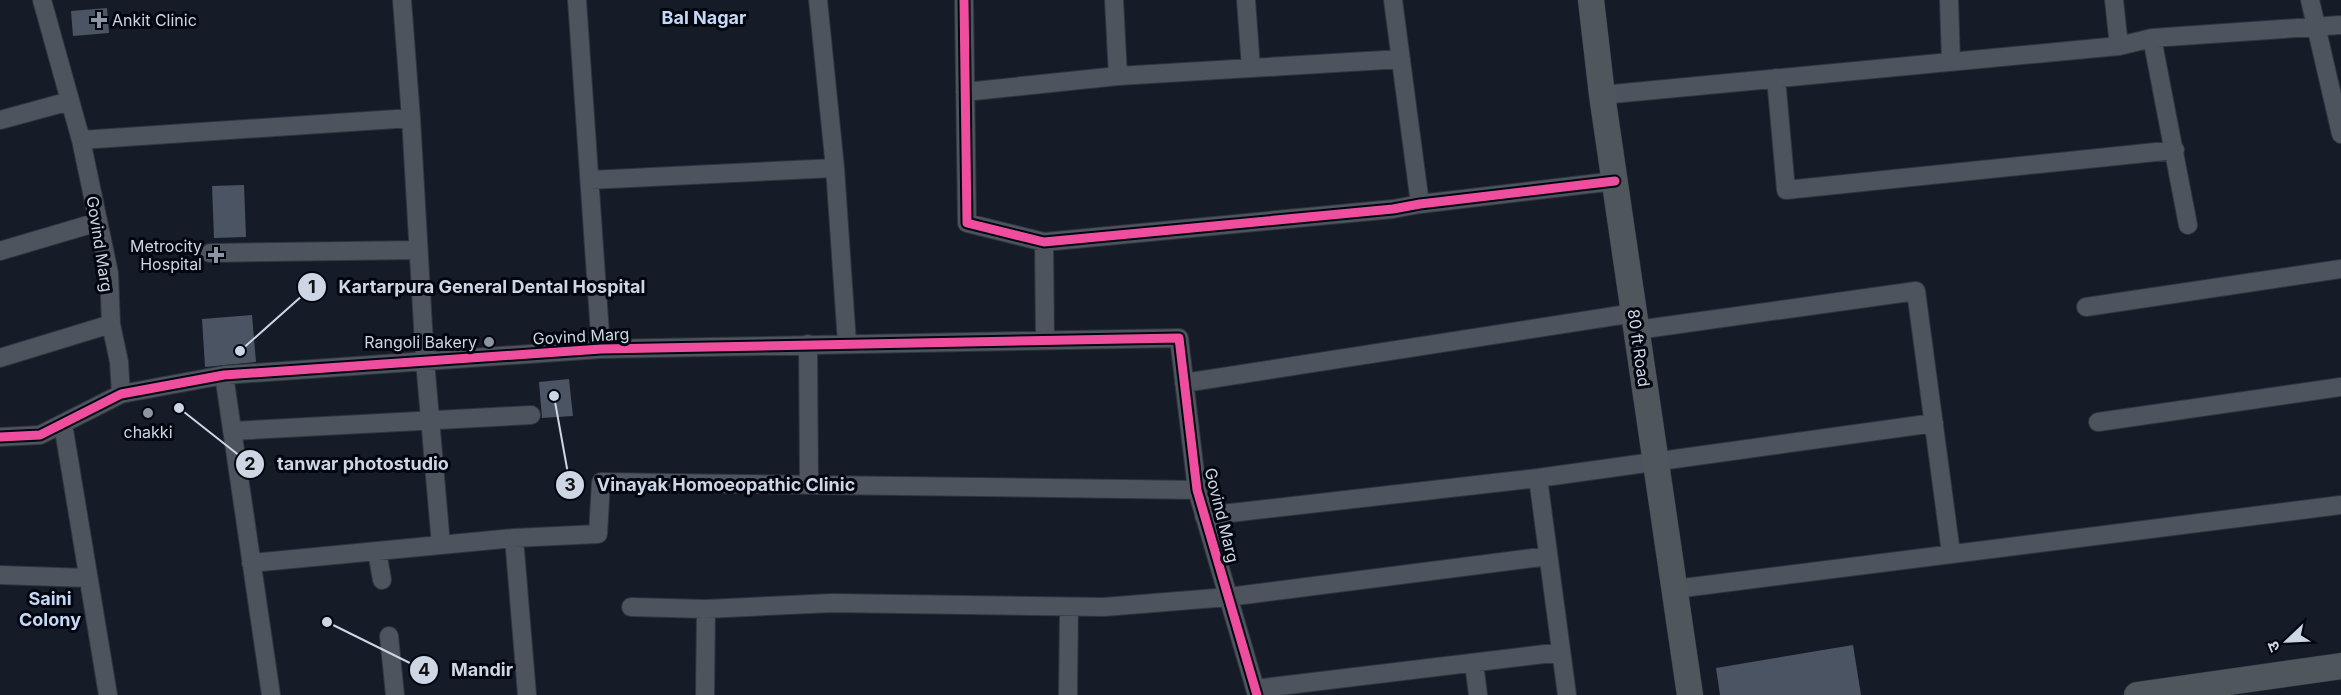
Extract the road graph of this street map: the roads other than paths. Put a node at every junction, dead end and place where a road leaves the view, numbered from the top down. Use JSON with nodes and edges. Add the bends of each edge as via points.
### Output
{"nodes":[{"id":1,"x":42,"y":0,"type":"edge"},
{"id":2,"x":402,"y":0,"type":"edge"},
{"id":3,"x":577,"y":0,"type":"edge"},
{"id":4,"x":818,"y":0,"type":"edge"},
{"id":5,"x":964,"y":0,"type":"edge"},
{"id":6,"x":1114,"y":0,"type":"edge"},
{"id":7,"x":1246,"y":0,"type":"edge"},
{"id":8,"x":1393,"y":0,"type":"edge"},
{"id":9,"x":1591,"y":0,"type":"edge"},
{"id":10,"x":1949,"y":0,"type":"edge"},
{"id":11,"x":2114,"y":0,"type":"edge"},
{"id":12,"x":2310,"y":0,"type":"edge"},
{"id":13,"x":2341,"y":25,"type":"edge"},
{"id":14,"x":2317,"y":28,"type":"junction"},
{"id":15,"x":2152,"y":38,"type":"junction"},
{"id":16,"x":2119,"y":46,"type":"junction"},
{"id":17,"x":1401,"y":59,"type":"junction"},
{"id":18,"x":1951,"y":62,"type":"junction"},
{"id":19,"x":1251,"y":68,"type":"junction"},
{"id":20,"x":1118,"y":76,"type":"junction"},
{"id":21,"x":1776,"y":78,"type":"junction"},
{"id":22,"x":965,"y":92,"type":"junction"},
{"id":23,"x":1602,"y":94,"type":"junction"},
{"id":24,"x":70,"y":101,"type":"junction"},
{"id":25,"x":411,"y":118,"type":"junction"},
{"id":26,"x":0,"y":120,"type":"edge"},
{"id":27,"x":2341,"y":134,"type":"edge"},
{"id":28,"x":81,"y":140,"type":"junction"},
{"id":29,"x":2175,"y":150,"type":"junction"},
{"id":30,"x":835,"y":168,"type":"junction"},
{"id":31,"x":590,"y":180,"type":"junction"},
{"id":32,"x":1615,"y":182,"type":"junction"},
{"id":33,"x":1420,"y":204,"type":"junction"},
{"id":34,"x":98,"y":222,"type":"junction"},
{"id":35,"x":2188,"y":225,"type":"dead end"},
{"id":36,"x":1044,"y":242,"type":"junction"},
{"id":37,"x":418,"y":250,"type":"junction"},
{"id":38,"x":0,"y":251,"type":"edge"},
{"id":39,"x":210,"y":253,"type":"dead end"},
{"id":40,"x":2341,"y":269,"type":"edge"},
{"id":41,"x":2086,"y":306,"type":"dead end"},
{"id":42,"x":1635,"y":321,"type":"junction"},
{"id":43,"x":111,"y":324,"type":"junction"},
{"id":44,"x":1045,"y":340,"type":"junction"},
{"id":45,"x":847,"y":343,"type":"junction"},
{"id":46,"x":808,"y":344,"type":"junction"},
{"id":47,"x":601,"y":349,"type":"junction"},
{"id":48,"x":0,"y":358,"type":"edge"},
{"id":49,"x":425,"y":361,"type":"junction"},
{"id":50,"x":224,"y":375,"type":"junction"},
{"id":51,"x":1184,"y":384,"type":"junction"},
{"id":52,"x":2341,"y":387,"type":"edge"},
{"id":53,"x":121,"y":394,"type":"junction"},
{"id":54,"x":531,"y":415,"type":"dead end"},
{"id":55,"x":430,"y":420,"type":"junction"},
{"id":56,"x":2098,"y":422,"type":"dead end"},
{"id":57,"x":1934,"y":423,"type":"junction"},
{"id":58,"x":63,"y":424,"type":"junction"},
{"id":59,"x":232,"y":431,"type":"junction"},
{"id":60,"x":0,"y":437,"type":"edge"},
{"id":61,"x":1655,"y":461,"type":"junction"},
{"id":62,"x":1538,"y":478,"type":"junction"},
{"id":63,"x":808,"y":485,"type":"junction"},
{"id":64,"x":1197,"y":490,"type":"junction"},
{"id":65,"x":2341,"y":505,"type":"edge"},
{"id":66,"x":1204,"y":516,"type":"junction"},
{"id":67,"x":514,"y":538,"type":"junction"},
{"id":68,"x":441,"y":545,"type":"junction"},
{"id":69,"x":377,"y":551,"type":"junction"},
{"id":70,"x":1951,"y":553,"type":"junction"},
{"id":71,"x":1548,"y":556,"type":"junction"},
{"id":72,"x":251,"y":563,"type":"junction"},
{"id":73,"x":0,"y":574,"type":"edge"},
{"id":74,"x":88,"y":578,"type":"junction"},
{"id":75,"x":382,"y":580,"type":"dead end"},
{"id":76,"x":1675,"y":589,"type":"junction"},
{"id":77,"x":1228,"y":597,"type":"junction"},
{"id":78,"x":631,"y":607,"type":"dead end"},
{"id":79,"x":1069,"y":607,"type":"junction"},
{"id":80,"x":706,"y":609,"type":"junction"},
{"id":81,"x":389,"y":636,"type":"dead end"},
{"id":82,"x":1561,"y":652,"type":"junction"},
{"id":83,"x":1474,"y":663,"type":"junction"},
{"id":84,"x":2341,"y":666,"type":"edge"},
{"id":85,"x":1256,"y":692,"type":"edge"},
{"id":86,"x":108,"y":695,"type":"edge"},
{"id":87,"x":270,"y":695,"type":"edge"},
{"id":88,"x":395,"y":695,"type":"edge"},
{"id":89,"x":527,"y":695,"type":"edge"},
{"id":90,"x":705,"y":695,"type":"edge"},
{"id":91,"x":1068,"y":695,"type":"edge"},
{"id":92,"x":1478,"y":695,"type":"edge"},
{"id":93,"x":1567,"y":695,"type":"edge"},
{"id":94,"x":1690,"y":695,"type":"edge"},
{"id":95,"x":2136,"y":695,"type":"edge"}],
"edges":[{"from":1,"to":24,"type":"street","name":"Govind Marg"},
{"from":2,"to":25,"type":"street"},
{"from":3,"to":31,"type":"street"},
{"from":4,"to":30,"type":"street"},
{"from":5,"to":22,"type":"street"},
{"from":6,"to":20,"type":"street"},
{"from":7,"to":19,"type":"street"},
{"from":8,"to":17,"type":"street"},
{"from":9,"to":23,"type":"street","name":"80 ft Road"},
{"from":10,"to":18,"type":"street"},
{"from":11,"to":16,"type":"street"},
{"from":12,"to":14,"type":"street"},
{"from":13,"to":14,"type":"street"},
{"from":14,"to":15,"type":"street"},
{"from":14,"to":27,"type":"street"},
{"from":15,"to":16,"type":"street"},
{"from":15,"to":29,"type":"street"},
{"from":16,"to":18,"type":"street"},
{"from":17,"to":19,"type":"street"},
{"from":17,"to":33,"type":"street"},
{"from":18,"to":21,"type":"street"},
{"from":19,"to":20,"type":"street"},
{"from":20,"to":22,"type":"street"},
{"from":21,"to":23,"type":"street"},
{"from":21,"to":29,"type":"street","via":[[1786,190]]},
{"from":22,"to":36,"type":"street","via":[[967,223]]},
{"from":23,"to":32,"type":"street","name":"80 ft Road"},
{"from":24,"to":26,"type":"street"},
{"from":24,"to":28,"type":"street","name":"Govind Marg"},
{"from":25,"to":28,"type":"street"},
{"from":25,"to":37,"type":"street"},
{"from":28,"to":34,"type":"street","name":"Govind Marg"},
{"from":29,"to":35,"type":"street"},
{"from":30,"to":31,"type":"street"},
{"from":30,"to":45,"type":"street"},
{"from":31,"to":47,"type":"street"},
{"from":32,"to":33,"type":"street"},
{"from":32,"to":42,"type":"street","name":"80 ft Road"},
{"from":33,"to":36,"type":"street"},
{"from":34,"to":38,"type":"street"},
{"from":34,"to":43,"type":"street","name":"Govind Marg","via":[[109,273]]},
{"from":36,"to":44,"type":"street"},
{"from":37,"to":39,"type":"street"},
{"from":37,"to":49,"type":"street"},
{"from":40,"to":41,"type":"street"},
{"from":42,"to":51,"type":"street"},
{"from":42,"to":57,"type":"street","via":[[1916,291]]},
{"from":42,"to":61,"type":"street","name":"80 ft Road"},
{"from":43,"to":48,"type":"street"},
{"from":43,"to":53,"type":"street","name":"Govind Marg"},
{"from":44,"to":45,"type":"street","name":"Govind Marg"},
{"from":44,"to":51,"type":"street","name":"Govind Marg","via":[[1179,338]]},
{"from":45,"to":46,"type":"street","name":"Govind Marg"},
{"from":46,"to":47,"type":"street","name":"Govind Marg"},
{"from":46,"to":63,"type":"street"},
{"from":47,"to":49,"type":"street","name":"Govind Marg"},
{"from":49,"to":50,"type":"street","name":"Govind Marg"},
{"from":49,"to":55,"type":"street"},
{"from":50,"to":53,"type":"street","name":"Govind Marg"},
{"from":50,"to":59,"type":"street"},
{"from":51,"to":64,"type":"street","name":"Govind Marg"},
{"from":52,"to":56,"type":"street"},
{"from":53,"to":58,"type":"street"},
{"from":54,"to":55,"type":"street"},
{"from":55,"to":59,"type":"street"},
{"from":55,"to":68,"type":"street"},
{"from":57,"to":61,"type":"street"},
{"from":57,"to":70,"type":"street"},
{"from":58,"to":60,"type":"street","via":[[40,435]]},
{"from":58,"to":74,"type":"street"},
{"from":59,"to":72,"type":"street"},
{"from":61,"to":62,"type":"street"},
{"from":61,"to":76,"type":"street","name":"80 ft Road"},
{"from":62,"to":66,"type":"street"},
{"from":62,"to":71,"type":"street"},
{"from":63,"to":64,"type":"street"},
{"from":63,"to":67,"type":"street","via":[[601,482],[598,534]]},
{"from":64,"to":66,"type":"street","name":"Govind Marg"},
{"from":65,"to":70,"type":"street"},
{"from":66,"to":77,"type":"street","name":"Govind Marg"},
{"from":67,"to":68,"type":"street"},
{"from":67,"to":89,"type":"street"},
{"from":68,"to":69,"type":"street"},
{"from":69,"to":72,"type":"street"},
{"from":69,"to":75,"type":"street"},
{"from":70,"to":76,"type":"street"},
{"from":71,"to":77,"type":"street"},
{"from":71,"to":82,"type":"street"},
{"from":72,"to":87,"type":"street"},
{"from":73,"to":74,"type":"street"},
{"from":74,"to":86,"type":"street"},
{"from":76,"to":94,"type":"street","name":"80 ft Road"},
{"from":77,"to":79,"type":"street"},
{"from":77,"to":85,"type":"street","name":"Govind Marg"},
{"from":78,"to":80,"type":"street"},
{"from":79,"to":80,"type":"street","via":[[832,603]]},
{"from":79,"to":91,"type":"street"},
{"from":80,"to":90,"type":"street"},
{"from":81,"to":88,"type":"street"},
{"from":82,"to":83,"type":"street"},
{"from":82,"to":93,"type":"street"},
{"from":83,"to":85,"type":"street"},
{"from":83,"to":92,"type":"street"},
{"from":84,"to":95,"type":"street"}]}
